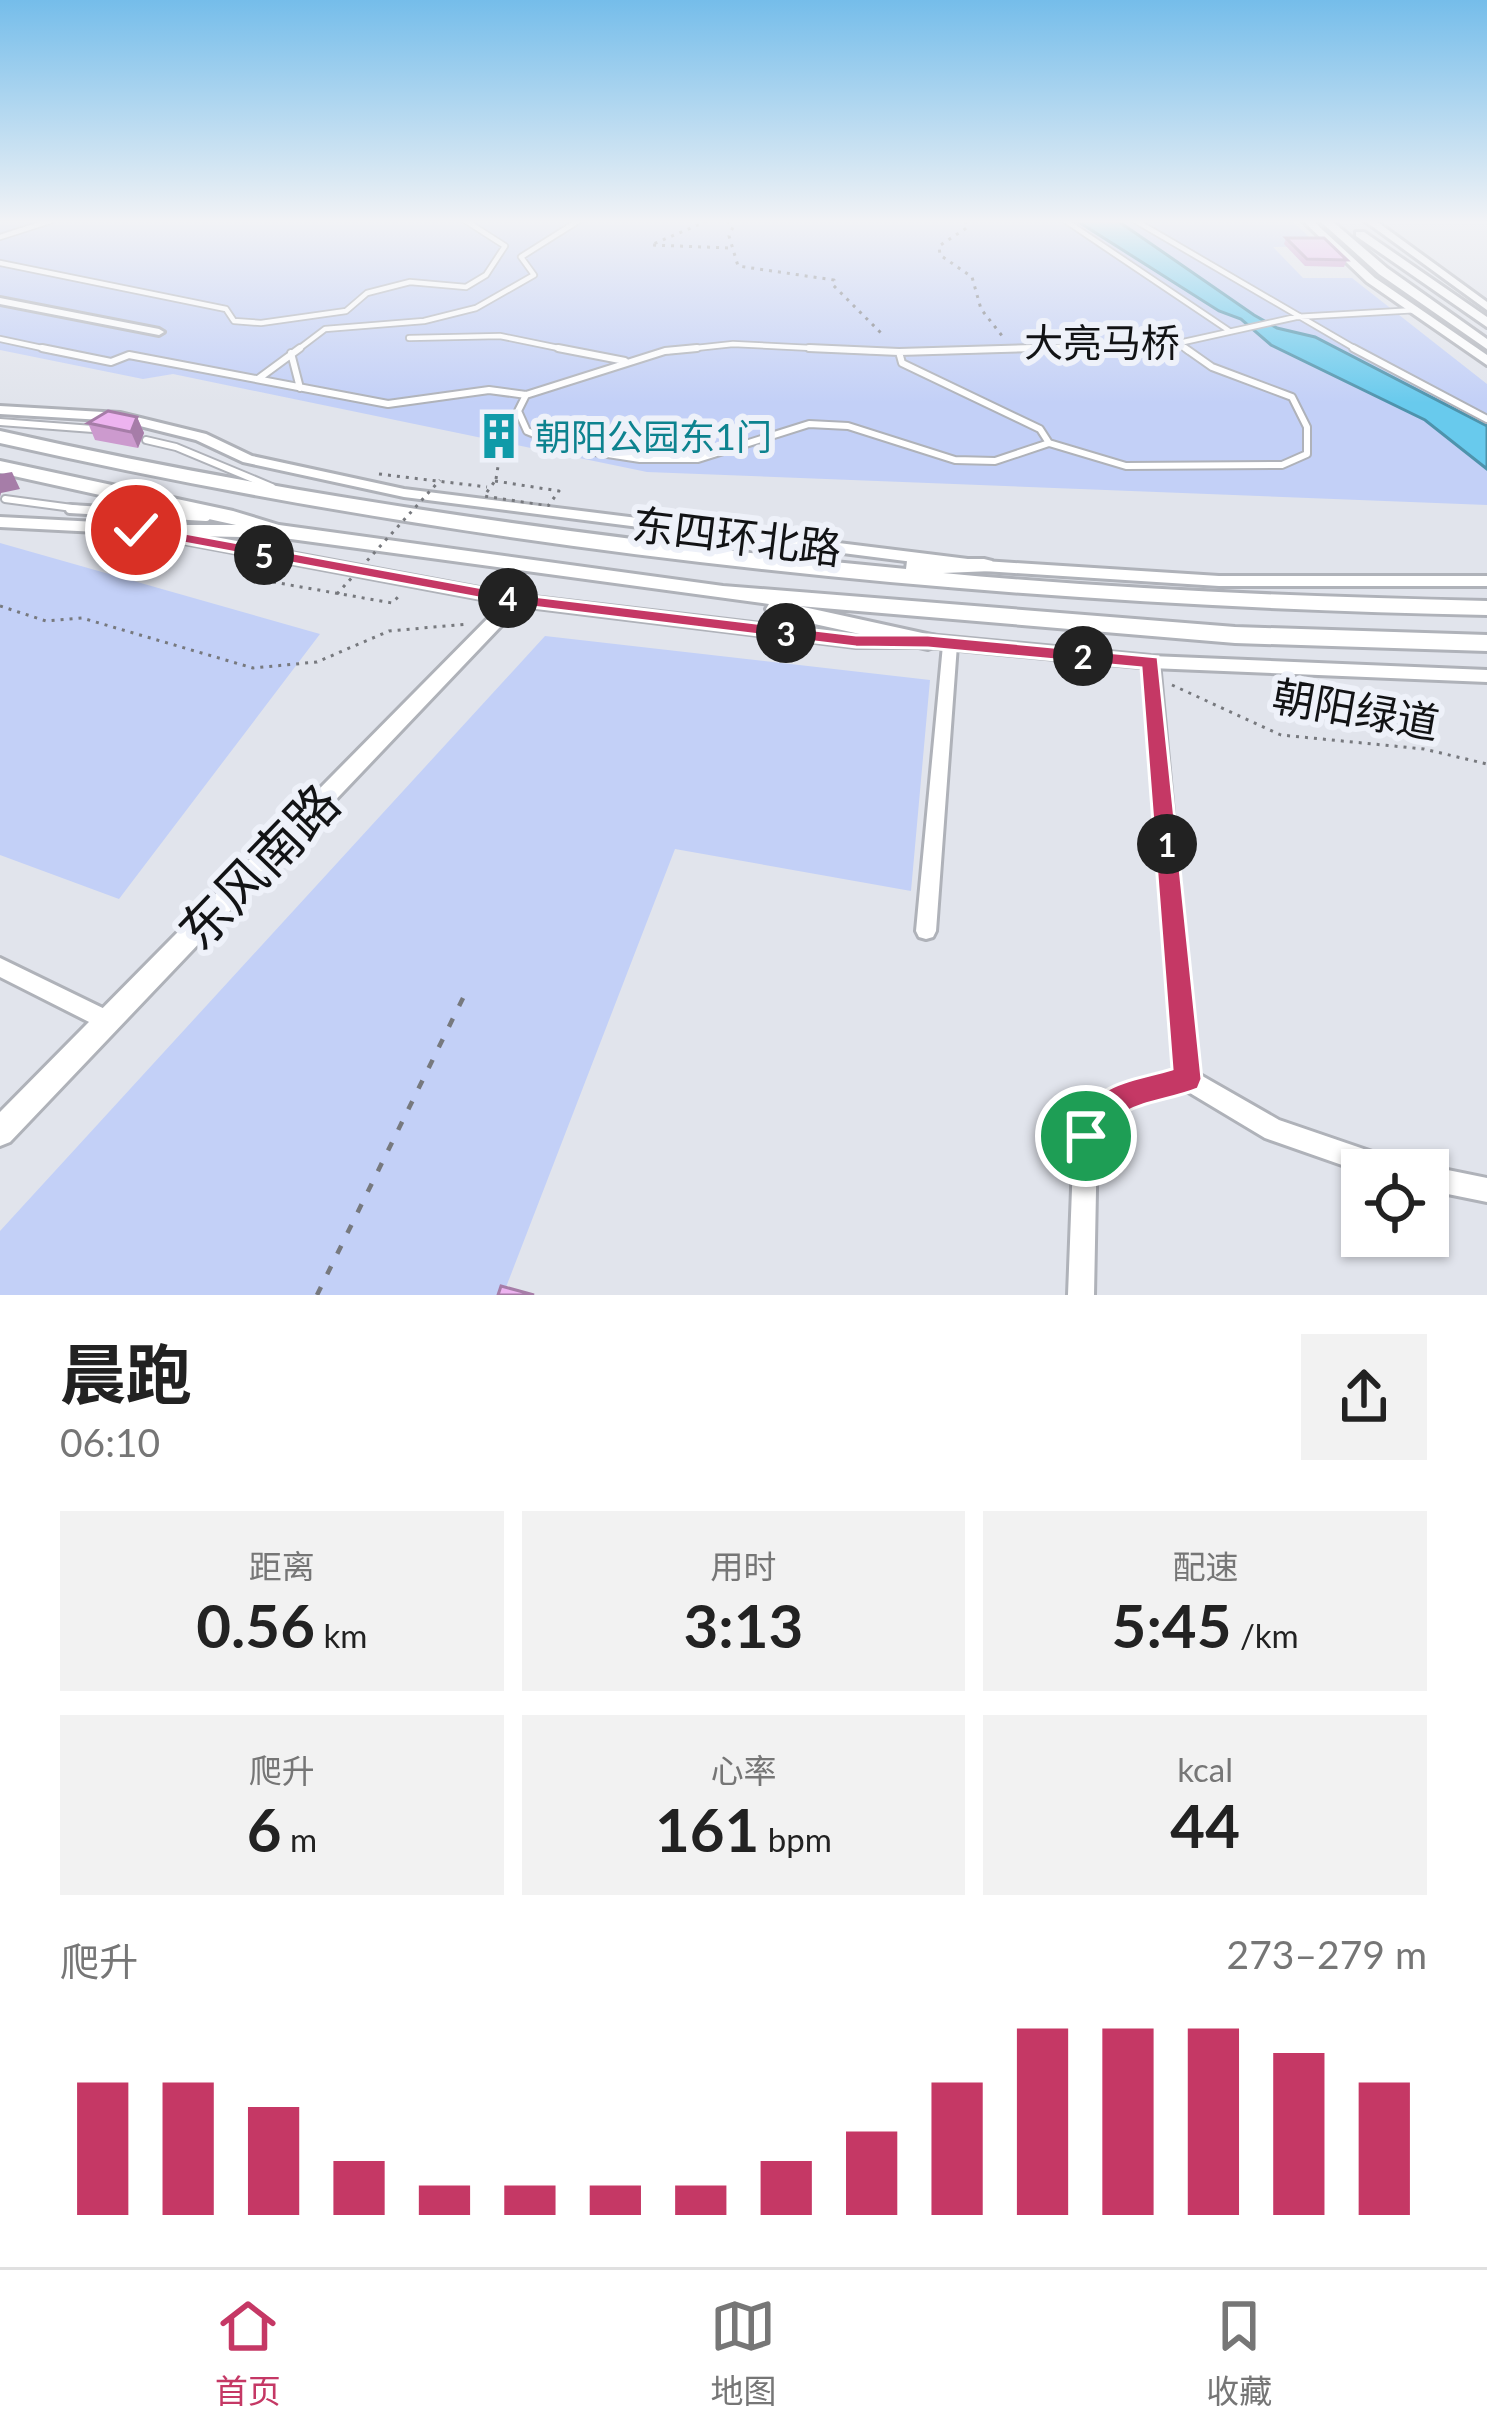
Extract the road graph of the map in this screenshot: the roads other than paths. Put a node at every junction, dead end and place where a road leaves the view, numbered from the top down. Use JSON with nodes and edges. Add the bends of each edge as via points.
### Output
{"nodes":[{"id":1,"x":91,"y":281,"type":"edge"},
{"id":2,"x":475,"y":281,"type":"edge"},
{"id":3,"x":527,"y":281,"type":"edge"},
{"id":4,"x":1156,"y":281,"type":"edge"},
{"id":5,"x":1237,"y":281,"type":"edge"},
{"id":6,"x":1373,"y":281,"type":"edge"},
{"id":7,"x":1398,"y":281,"type":"edge"},
{"id":8,"x":1430,"y":281,"type":"edge"},
{"id":9,"x":1452,"y":281,"type":"edge"},
{"id":10,"x":0,"y":301,"type":"edge"},
{"id":11,"x":1487,"y":307,"type":"edge"},
{"id":12,"x":1419,"y":310,"type":"junction"},
{"id":13,"x":334,"y":313,"type":"junction"},
{"id":14,"x":1296,"y":317,"type":"junction"},
{"id":15,"x":1487,"y":323,"type":"edge"},
{"id":16,"x":340,"y":327,"type":"junction"},
{"id":17,"x":1229,"y":331,"type":"junction"},
{"id":18,"x":159,"y":332,"type":"dead end"},
{"id":19,"x":409,"y":338,"type":"dead end"},
{"id":20,"x":0,"y":339,"type":"edge"},
{"id":21,"x":1179,"y":343,"type":"junction"},
{"id":22,"x":1487,"y":345,"type":"edge"},
{"id":23,"x":899,"y":352,"type":"junction"},
{"id":24,"x":291,"y":353,"type":"junction"},
{"id":25,"x":1487,"y":358,"type":"edge"},
{"id":26,"x":627,"y":361,"type":"junction"},
{"id":27,"x":257,"y":380,"type":"junction"},
{"id":28,"x":301,"y":388,"type":"junction"},
{"id":29,"x":526,"y":395,"type":"junction"},
{"id":30,"x":0,"y":410,"type":"edge"},
{"id":31,"x":1487,"y":419,"type":"edge"},
{"id":32,"x":0,"y":422,"type":"edge"},
{"id":33,"x":93,"y":429,"type":"edge"},
{"id":34,"x":0,"y":436,"type":"edge"},
{"id":35,"x":146,"y":440,"type":"dead end"},
{"id":36,"x":1049,"y":443,"type":"junction"},
{"id":37,"x":0,"y":467,"type":"edge"},
{"id":38,"x":289,"y":496,"type":"junction"},
{"id":39,"x":5,"y":499,"type":"dead end"},
{"id":40,"x":233,"y":518,"type":"junction"},
{"id":41,"x":0,"y":522,"type":"edge"},
{"id":42,"x":136,"y":530,"type":"junction"},
{"id":43,"x":276,"y":531,"type":"junction"},
{"id":44,"x":795,"y":566,"type":"junction"},
{"id":45,"x":984,"y":566,"type":"junction"},
{"id":46,"x":1487,"y":581,"type":"edge"},
{"id":47,"x":723,"y":593,"type":"junction"},
{"id":48,"x":516,"y":600,"type":"junction"},
{"id":49,"x":1487,"y":608,"type":"edge"},
{"id":50,"x":939,"y":643,"type":"junction"},
{"id":51,"x":1487,"y":643,"type":"edge"},
{"id":52,"x":1152,"y":670,"type":"junction"},
{"id":53,"x":1487,"y":676,"type":"edge"},
{"id":54,"x":926,"y":931,"type":"dead end"},
{"id":55,"x":0,"y":967,"type":"edge"},
{"id":56,"x":108,"y":1021,"type":"junction"},
{"id":57,"x":1187,"y":1079,"type":"junction"},
{"id":58,"x":0,"y":1132,"type":"edge"},
{"id":59,"x":1341,"y":1153,"type":"edge"},
{"id":60,"x":1449,"y":1182,"type":"edge"},
{"id":61,"x":1487,"y":1190,"type":"edge"},
{"id":62,"x":1081,"y":1295,"type":"edge"}],
"edges":[{"from":1,"to":13,"type":"lane","via":[[226,309],[235,321]]},
{"from":2,"to":13,"type":"lane","via":[[410,282],[367,293]]},
{"from":3,"to":16,"type":"lane","via":[[476,308],[424,321]]},
{"from":4,"to":17,"type":"lane"},
{"from":5,"to":14,"type":"lane"},
{"from":6,"to":12,"type":"street"},
{"from":7,"to":22,"type":"main road"},
{"from":8,"to":15,"type":"main road"},
{"from":9,"to":11,"type":"street"},
{"from":10,"to":18,"type":"street"},
{"from":12,"to":14,"type":"lane"},
{"from":12,"to":25,"type":"street"},
{"from":13,"to":16,"type":"lane"},
{"from":14,"to":17,"type":"lane"},
{"from":14,"to":31,"type":"lane"},
{"from":16,"to":24,"type":"lane"},
{"from":17,"to":21,"type":"lane"},
{"from":19,"to":26,"type":"lane","via":[[500,336]]},
{"from":20,"to":27,"type":"lane"},
{"from":21,"to":23,"type":"lane"},
{"from":21,"to":36,"type":"lane","via":[[1214,369],[1278,386],[1300,405],[1307,454],[1282,465],[1126,466]]},
{"from":23,"to":26,"type":"lane","via":[[734,344]]},
{"from":23,"to":36,"type":"lane","via":[[922,376],[1040,428]]},
{"from":24,"to":27,"type":"lane"},
{"from":24,"to":28,"type":"lane"},
{"from":26,"to":29,"type":"lane"},
{"from":27,"to":28,"type":"lane"},
{"from":28,"to":29,"type":"lane","via":[[388,404],[489,390]]},
{"from":29,"to":36,"type":"lane","via":[[518,411],[527,431],[569,448],[640,459],[698,459],[809,424],[848,426],[955,460],[995,461]]},
{"from":30,"to":45,"type":"street","name":"东四环北路","via":[[120,417],[201,437],[248,460],[404,493]]},
{"from":32,"to":33,"type":"lane"},
{"from":34,"to":38,"type":"highway","name":"东四环北路"},
{"from":35,"to":38,"type":"lane"},
{"from":37,"to":40,"type":"highway","name":"东四环北路"},
{"from":38,"to":44,"type":"highway","name":"东四环北路"},
{"from":39,"to":40,"type":"lane"},
{"from":40,"to":43,"type":"highway","name":"东四环北路"},
{"from":41,"to":42,"type":"street"},
{"from":42,"to":43,"type":"highway"},
{"from":42,"to":48,"type":"street"},
{"from":43,"to":47,"type":"highway","name":"东四环北路"},
{"from":44,"to":45,"type":"highway"},
{"from":44,"to":49,"type":"highway","name":"东四环北路","via":[[1218,601]]},
{"from":45,"to":46,"type":"street","name":"东四环北路","via":[[1219,581]]},
{"from":47,"to":50,"type":"highway"},
{"from":47,"to":51,"type":"highway","name":"东四环北路","via":[[1235,635]]},
{"from":48,"to":50,"type":"street","via":[[856,641]]},
{"from":48,"to":56,"type":"street","name":"东风南路"},
{"from":50,"to":52,"type":"street"},
{"from":50,"to":54,"type":"street"},
{"from":52,"to":53,"type":"street"},
{"from":52,"to":57,"type":"street"},
{"from":55,"to":56,"type":"street"},
{"from":56,"to":58,"type":"street","name":"东风南路"},
{"from":57,"to":59,"type":"street","via":[[1273,1130]]},
{"from":57,"to":62,"type":"street","via":[[1111,1101],[1094,1116],[1082,1167]]},
{"from":60,"to":61,"type":"street"}]}
